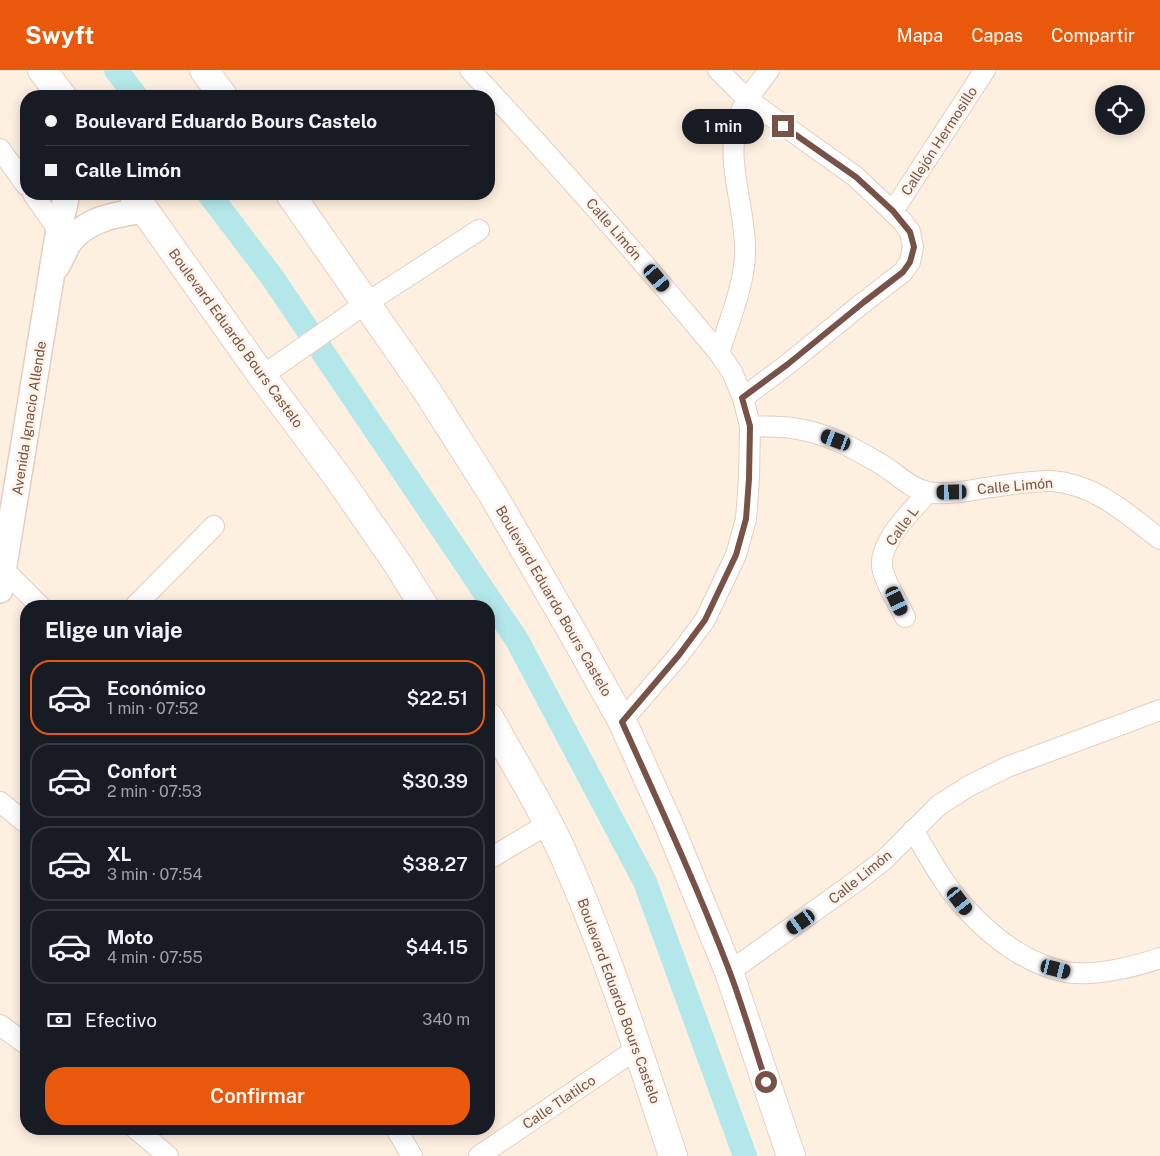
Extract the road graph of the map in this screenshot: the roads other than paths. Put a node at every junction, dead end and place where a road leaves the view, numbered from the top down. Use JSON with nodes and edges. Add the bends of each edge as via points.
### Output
{"nodes":[{"id":1,"x":42,"y":70,"type":"edge"},
{"id":2,"x":204,"y":70,"type":"edge"},
{"id":3,"x":470,"y":70,"type":"edge"},
{"id":4,"x":718,"y":70,"type":"edge"},
{"id":5,"x":769,"y":70,"type":"edge"},
{"id":6,"x":985,"y":70,"type":"edge"},
{"id":7,"x":57,"y":90,"type":"edge"},
{"id":8,"x":218,"y":90,"type":"edge"},
{"id":9,"x":488,"y":90,"type":"edge"},
{"id":10,"x":495,"y":97,"type":"edge"},
{"id":11,"x":747,"y":99,"type":"junction"},
{"id":12,"x":0,"y":149,"type":"edge"},
{"id":13,"x":20,"y":177,"type":"edge"},
{"id":14,"x":37,"y":200,"type":"edge"},
{"id":15,"x":67,"y":200,"type":"edge"},
{"id":16,"x":294,"y":200,"type":"edge"},
{"id":17,"x":139,"y":202,"type":"edge"},
{"id":18,"x":893,"y":211,"type":"junction"},
{"id":19,"x":478,"y":230,"type":"dead end"},
{"id":20,"x":64,"y":236,"type":"junction"},
{"id":21,"x":359,"y":308,"type":"junction"},
{"id":22,"x":719,"y":353,"type":"junction"},
{"id":23,"x":271,"y":370,"type":"junction"},
{"id":24,"x":742,"y":398,"type":"junction"},
{"id":25,"x":750,"y":426,"type":"junction"},
{"id":26,"x":928,"y":492,"type":"junction"},
{"id":27,"x":214,"y":526,"type":"dead end"},
{"id":28,"x":1160,"y":539,"type":"edge"},
{"id":29,"x":1,"y":575,"type":"edge"},
{"id":30,"x":32,"y":600,"type":"edge"},
{"id":31,"x":142,"y":600,"type":"edge"},
{"id":32,"x":420,"y":600,"type":"edge"},
{"id":33,"x":904,"y":617,"type":"dead end"},
{"id":34,"x":1160,"y":710,"type":"edge"},
{"id":35,"x":622,"y":722,"type":"junction"},
{"id":36,"x":495,"y":728,"type":"edge"},
{"id":37,"x":0,"y":802,"type":"edge"},
{"id":38,"x":20,"y":817,"type":"edge"},
{"id":39,"x":548,"y":824,"type":"junction"},
{"id":40,"x":913,"y":830,"type":"junction"},
{"id":41,"x":495,"y":855,"type":"edge"},
{"id":42,"x":1160,"y":958,"type":"edge"},
{"id":43,"x":729,"y":972,"type":"junction"},
{"id":44,"x":0,"y":1025,"type":"edge"},
{"id":45,"x":20,"y":1040,"type":"edge"},
{"id":46,"x":638,"y":1048,"type":"junction"},
{"id":47,"x":143,"y":1135,"type":"edge"},
{"id":48,"x":400,"y":1135,"type":"edge"},
{"id":49,"x":168,"y":1156,"type":"edge"},
{"id":50,"x":412,"y":1156,"type":"edge"},
{"id":51,"x":479,"y":1156,"type":"edge"},
{"id":52,"x":673,"y":1156,"type":"edge"},
{"id":53,"x":791,"y":1156,"type":"edge"}],
"edges":[{"from":1,"to":7,"type":"main road"},
{"from":2,"to":8,"type":"main road"},
{"from":3,"to":9,"type":"street","name":"Calle Limón"},
{"from":4,"to":11,"type":"street"},
{"from":5,"to":11,"type":"street"},
{"from":6,"to":18,"type":"street","name":"Callejón Hermosillo"},
{"from":10,"to":22,"type":"street","name":"Calle Limón","via":[[613,227]]},
{"from":11,"to":18,"type":"street","via":[[856,177]]},
{"from":11,"to":22,"type":"street","via":[[739,115],[734,140],[734,168],[745,254],[741,282]]},
{"from":12,"to":13,"type":"street"},
{"from":14,"to":20,"type":"street"},
{"from":15,"to":20,"type":"street","name":"Avenida Ignacio Allende"},
{"from":16,"to":21,"type":"main road","name":"Boulevard Eduardo Bours Castelo"},
{"from":17,"to":20,"type":"street","via":[[124,213]]},
{"from":17,"to":23,"type":"main road","name":"Boulevard Eduardo Bours Castelo"},
{"from":18,"to":24,"type":"street","via":[[910,232],[914,247],[903,272]]},
{"from":19,"to":21,"type":"street"},
{"from":20,"to":29,"type":"street","name":"Avenida Ignacio Allende","via":[[52,274]]},
{"from":21,"to":23,"type":"street"},
{"from":21,"to":35,"type":"main road","name":"Boulevard Eduardo Bours Castelo","via":[[427,391],[493,495]]},
{"from":22,"to":24,"type":"street","name":"Calle Limón","via":[[732,372]]},
{"from":23,"to":32,"type":"main road","name":"Boulevard Eduardo Bours Castelo","via":[[338,479]]},
{"from":24,"to":25,"type":"street","name":"Calle Limón"},
{"from":25,"to":26,"type":"street","name":"Calle Limón","via":[[792,428],[821,434],[850,446],[912,486]]},
{"from":25,"to":35,"type":"street","name":"Calle Limón","via":[[746,519],[732,563],[705,620]]},
{"from":26,"to":28,"type":"street","name":"Calle Limón","via":[[1050,481],[1077,485],[1096,493]]},
{"from":26,"to":33,"type":"street","name":"Calle L","via":[[896,530],[882,560],[883,570]]},
{"from":27,"to":31,"type":"street"},
{"from":29,"to":30,"type":"street"},
{"from":34,"to":40,"type":"street","name":"Calle Limón","via":[[1015,764],[968,786],[940,805]]},
{"from":35,"to":43,"type":"main road","name":"Boulevard Eduardo Bours Castelo","via":[[669,825]]},
{"from":36,"to":39,"type":"main road","name":"Boulevard Eduardo Bours Castelo"},
{"from":37,"to":38,"type":"street"},
{"from":39,"to":41,"type":"street"},
{"from":39,"to":46,"type":"main road","name":"Boulevard Eduardo Bours Castelo","via":[[590,916]]},
{"from":40,"to":42,"type":"street","via":[[968,912],[1019,953],[1044,966],[1068,972],[1092,972],[1118,970]]},
{"from":40,"to":43,"type":"street","name":"Calle Limón","via":[[858,880]]},
{"from":43,"to":53,"type":"main road","name":"Boulevard Eduardo Bours Castelo"},
{"from":44,"to":45,"type":"street"},
{"from":46,"to":51,"type":"street","name":"Calle Tlatilco"},
{"from":46,"to":52,"type":"main road","name":"Boulevard Eduardo Bours Castelo"},
{"from":47,"to":49,"type":"street"},
{"from":48,"to":50,"type":"street"}]}
